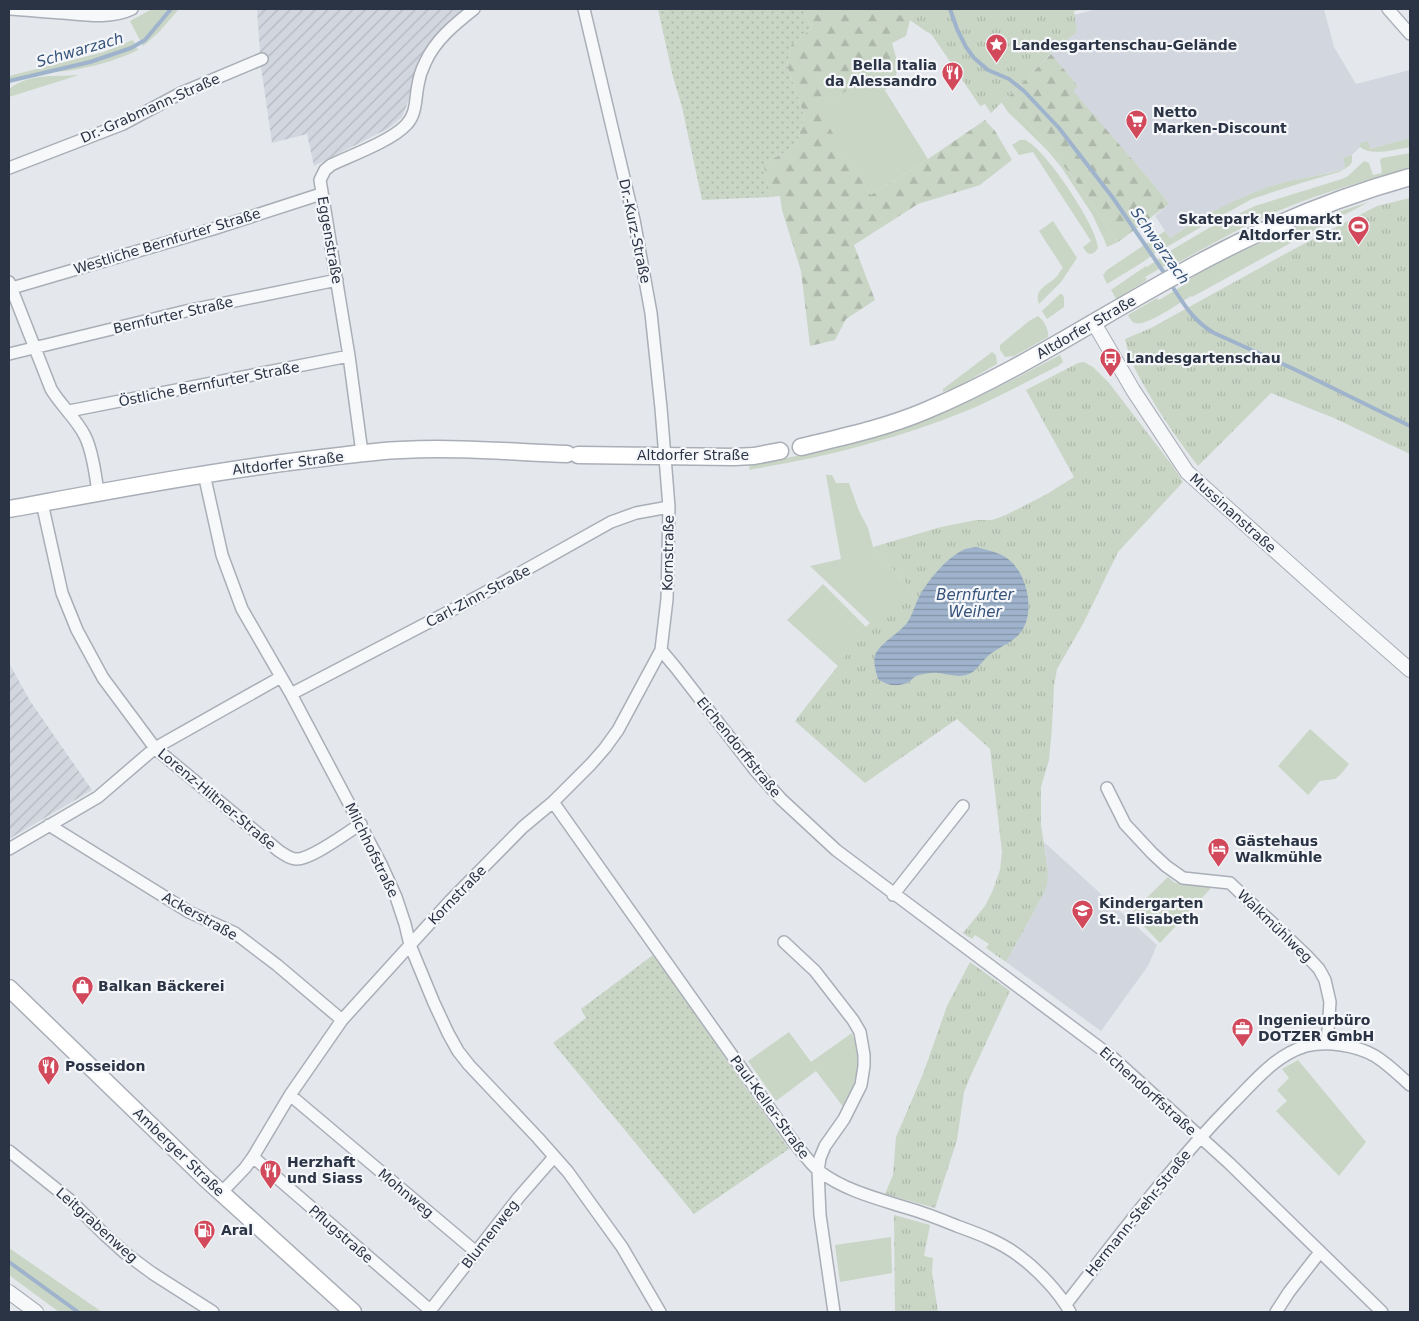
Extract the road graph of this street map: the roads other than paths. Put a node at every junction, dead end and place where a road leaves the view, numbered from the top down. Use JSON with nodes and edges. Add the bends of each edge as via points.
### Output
{"nodes":[{"id":1,"x":9,"y":9,"type":"edge"},
{"id":2,"x":132,"y":9,"type":"edge"},
{"id":3,"x":474,"y":9,"type":"edge"},
{"id":4,"x":584,"y":9,"type":"edge"},
{"id":5,"x":1388,"y":9,"type":"edge"},
{"id":6,"x":111,"y":12,"type":"edge"},
{"id":7,"x":1410,"y":34,"type":"edge"},
{"id":8,"x":262,"y":59,"type":"dead end"},
{"id":9,"x":9,"y":168,"type":"edge"},
{"id":10,"x":1410,"y":178,"type":"edge"},
{"id":11,"x":321,"y":194,"type":"junction"},
{"id":12,"x":337,"y":280,"type":"junction"},
{"id":13,"x":10,"y":285,"type":"edge"},
{"id":14,"x":1094,"y":324,"type":"junction"},
{"id":15,"x":35,"y":348,"type":"junction"},
{"id":16,"x":9,"y":354,"type":"edge"},
{"id":17,"x":349,"y":356,"type":"junction"},
{"id":18,"x":69,"y":411,"type":"junction"},
{"id":19,"x":801,"y":447,"type":"joint"},
{"id":20,"x":780,"y":451,"type":"joint"},
{"id":21,"x":362,"y":453,"type":"junction"},
{"id":22,"x":665,"y":456,"type":"junction"},
{"id":23,"x":204,"y":474,"type":"junction"},
{"id":24,"x":98,"y":493,"type":"junction"},
{"id":25,"x":42,"y":503,"type":"junction"},
{"id":26,"x":669,"y":507,"type":"junction"},
{"id":27,"x":9,"y":509,"type":"edge"},
{"id":28,"x":661,"y":650,"type":"junction"},
{"id":29,"x":1410,"y":670,"type":"edge"},
{"id":30,"x":281,"y":677,"type":"junction"},
{"id":31,"x":290,"y":694,"type":"junction"},
{"id":32,"x":155,"y":748,"type":"junction"},
{"id":33,"x":1107,"y":788,"type":"dead end"},
{"id":34,"x":553,"y":802,"type":"junction"},
{"id":35,"x":963,"y":806,"type":"dead end"},
{"id":36,"x":361,"y":824,"type":"junction"},
{"id":37,"x":49,"y":825,"type":"junction"},
{"id":38,"x":9,"y":849,"type":"edge"},
{"id":39,"x":893,"y":894,"type":"junction"},
{"id":40,"x":784,"y":942,"type":"dead end"},
{"id":41,"x":410,"y":945,"type":"junction"},
{"id":42,"x":11,"y":993,"type":"edge"},
{"id":43,"x":342,"y":1020,"type":"junction"},
{"id":44,"x":1327,"y":1044,"type":"junction"},
{"id":45,"x":1410,"y":1085,"type":"edge"},
{"id":46,"x":290,"y":1095,"type":"junction"},
{"id":47,"x":1200,"y":1137,"type":"junction"},
{"id":48,"x":9,"y":1151,"type":"edge"},
{"id":49,"x":253,"y":1157,"type":"junction"},
{"id":50,"x":554,"y":1157,"type":"junction"},
{"id":51,"x":818,"y":1171,"type":"junction"},
{"id":52,"x":221,"y":1193,"type":"junction"},
{"id":53,"x":476,"y":1252,"type":"junction"},
{"id":54,"x":1320,"y":1252,"type":"junction"},
{"id":55,"x":9,"y":1292,"type":"edge"},
{"id":56,"x":1068,"y":1308,"type":"edge"},
{"id":57,"x":429,"y":1311,"type":"edge"},
{"id":58,"x":36,"y":1312,"type":"edge"},
{"id":59,"x":213,"y":1312,"type":"edge"},
{"id":60,"x":353,"y":1312,"type":"edge"},
{"id":61,"x":660,"y":1312,"type":"edge"},
{"id":62,"x":834,"y":1312,"type":"edge"},
{"id":63,"x":1276,"y":1312,"type":"edge"},
{"id":64,"x":1382,"y":1312,"type":"edge"}],
"edges":[{"from":1,"to":6,"type":"street","via":[[86,15]]},
{"from":2,"to":6,"type":"street","via":[[122,13]]},
{"from":3,"to":11,"type":"street","name":"Eggenstraße","via":[[446,33],[425,63],[412,118],[388,137],[325,170],[320,182]]},
{"from":4,"to":22,"type":"street","name":"Dr.-Kurz-Straße","via":[[634,220],[651,313]]},
{"from":5,"to":7,"type":"street"},
{"from":8,"to":9,"type":"street","name":"Dr.-Grabmann-Straße","via":[[181,93],[123,124]]},
{"from":10,"to":14,"type":"main road","name":"Altdorfer Straße","via":[[1326,204],[1282,222],[1182,272]]},
{"from":11,"to":12,"type":"street","name":"Eggenstraße"},
{"from":11,"to":13,"type":"street","name":"Westliche Bernfurter Straße","via":[[213,229]]},
{"from":12,"to":15,"type":"street","name":"Bernfurter Straße","via":[[186,311]]},
{"from":12,"to":17,"type":"street","name":"Eggenstraße"},
{"from":13,"to":15,"type":"street"},
{"from":14,"to":19,"type":"main road","name":"Altdorfer Straße","via":[[923,412]]},
{"from":14,"to":29,"type":"street","name":"Mussinanstraße","via":[[1187,472]]},
{"from":15,"to":16,"type":"street","name":"Bernfurter Straße"},
{"from":15,"to":18,"type":"street","via":[[51,389]]},
{"from":17,"to":18,"type":"street","name":"Östliche Bernfurter Straße"},
{"from":17,"to":21,"type":"street","name":"Eggenstraße"},
{"from":18,"to":24,"type":"street","via":[[85,436]]},
{"from":19,"to":20,"type":"street","name":"Altdorfer Straße"},
{"from":20,"to":22,"type":"main road","name":"Altdorfer Straße","via":[[740,457]]},
{"from":21,"to":22,"type":"main road","name":"Altdorfer Straße","via":[[423,450]]},
{"from":21,"to":23,"type":"main road","name":"Altdorfer Straße"},
{"from":22,"to":26,"type":"street","name":"Kornstraße"},
{"from":23,"to":24,"type":"main road","name":"Altdorfer Straße"},
{"from":23,"to":30,"type":"street","name":"Milchhofstraße","via":[[232,584],[245,615]]},
{"from":24,"to":25,"type":"main road","name":"Altdorfer Straße"},
{"from":25,"to":27,"type":"main road","name":"Altdorfer Straße"},
{"from":25,"to":32,"type":"street","name":"Lorenz-Hiltner-Straße","via":[[58,579],[77,630],[103,678]]},
{"from":26,"to":28,"type":"street","name":"Kornstraße","via":[[667,599]]},
{"from":26,"to":31,"type":"street","name":"Carl-Zinn-Straße","via":[[611,522],[478,597]]},
{"from":28,"to":34,"type":"street","name":"Kornstraße","via":[[613,736],[591,764]]},
{"from":28,"to":39,"type":"street","name":"Eichendorffstraße","via":[[746,760],[781,799],[836,850]]},
{"from":30,"to":31,"type":"street","name":"Milchhofstraße"},
{"from":30,"to":32,"type":"street"},
{"from":31,"to":36,"type":"street","name":"Milchhofstraße"},
{"from":32,"to":36,"type":"street","name":"Lorenz-Hiltner-Straße","via":[[290,857],[310,856]]},
{"from":32,"to":37,"type":"street","via":[[98,797]]},
{"from":33,"to":44,"type":"street","name":"Walkmühlweg","via":[[1125,824],[1166,866],[1183,878],[1230,883],[1319,969],[1330,1002]]},
{"from":34,"to":41,"type":"street","name":"Kornstraße","via":[[523,827]]},
{"from":34,"to":51,"type":"street","name":"Paul-Keller-Straße","via":[[792,1140]]},
{"from":35,"to":39,"type":"street"},
{"from":36,"to":41,"type":"street","name":"Milchhofstraße","via":[[396,897]]},
{"from":37,"to":38,"type":"street"},
{"from":37,"to":43,"type":"street","name":"Ackerstraße","via":[[189,912],[234,933]]},
{"from":39,"to":47,"type":"street","name":"Eichendorffstraße","via":[[1112,1057]]},
{"from":40,"to":51,"type":"street","via":[[815,971],[854,1020],[864,1055],[861,1085],[844,1119],[825,1146]]},
{"from":41,"to":43,"type":"street"},
{"from":41,"to":50,"type":"street","via":[[458,1051]]},
{"from":42,"to":52,"type":"main road","name":"Amberger Straße"},
{"from":43,"to":46,"type":"street"},
{"from":44,"to":45,"type":"street","name":"Hermann-Stehr-Straße","via":[[1362,1050],[1389,1066]]},
{"from":44,"to":47,"type":"street","name":"Hermann-Stehr-Straße","via":[[1307,1046],[1276,1061]]},
{"from":46,"to":49,"type":"street"},
{"from":46,"to":53,"type":"street","name":"Mohnweg"},
{"from":47,"to":54,"type":"street","name":"Eichendorffstraße"},
{"from":47,"to":56,"type":"street","name":"Hermann-Stehr-Straße","via":[[1122,1232]]},
{"from":48,"to":59,"type":"street","name":"Leitgrabenweg","via":[[70,1200],[125,1253]]},
{"from":49,"to":52,"type":"street"},
{"from":49,"to":57,"type":"street","name":"Pflugstraße"},
{"from":50,"to":53,"type":"street","name":"Blumenweg"},
{"from":50,"to":61,"type":"street","via":[[622,1247]]},
{"from":51,"to":56,"type":"street","name":"Paul-Keller-Straße","via":[[868,1196],[918,1211],[1001,1244],[1036,1271]]},
{"from":51,"to":62,"type":"street","via":[[820,1215]]},
{"from":52,"to":60,"type":"main road","name":"Amberger Straße"},
{"from":53,"to":57,"type":"street","name":"Blumenweg"},
{"from":54,"to":63,"type":"street"},
{"from":54,"to":64,"type":"street","name":"Eichendorffstraße"},
{"from":55,"to":58,"type":"street"}]}
